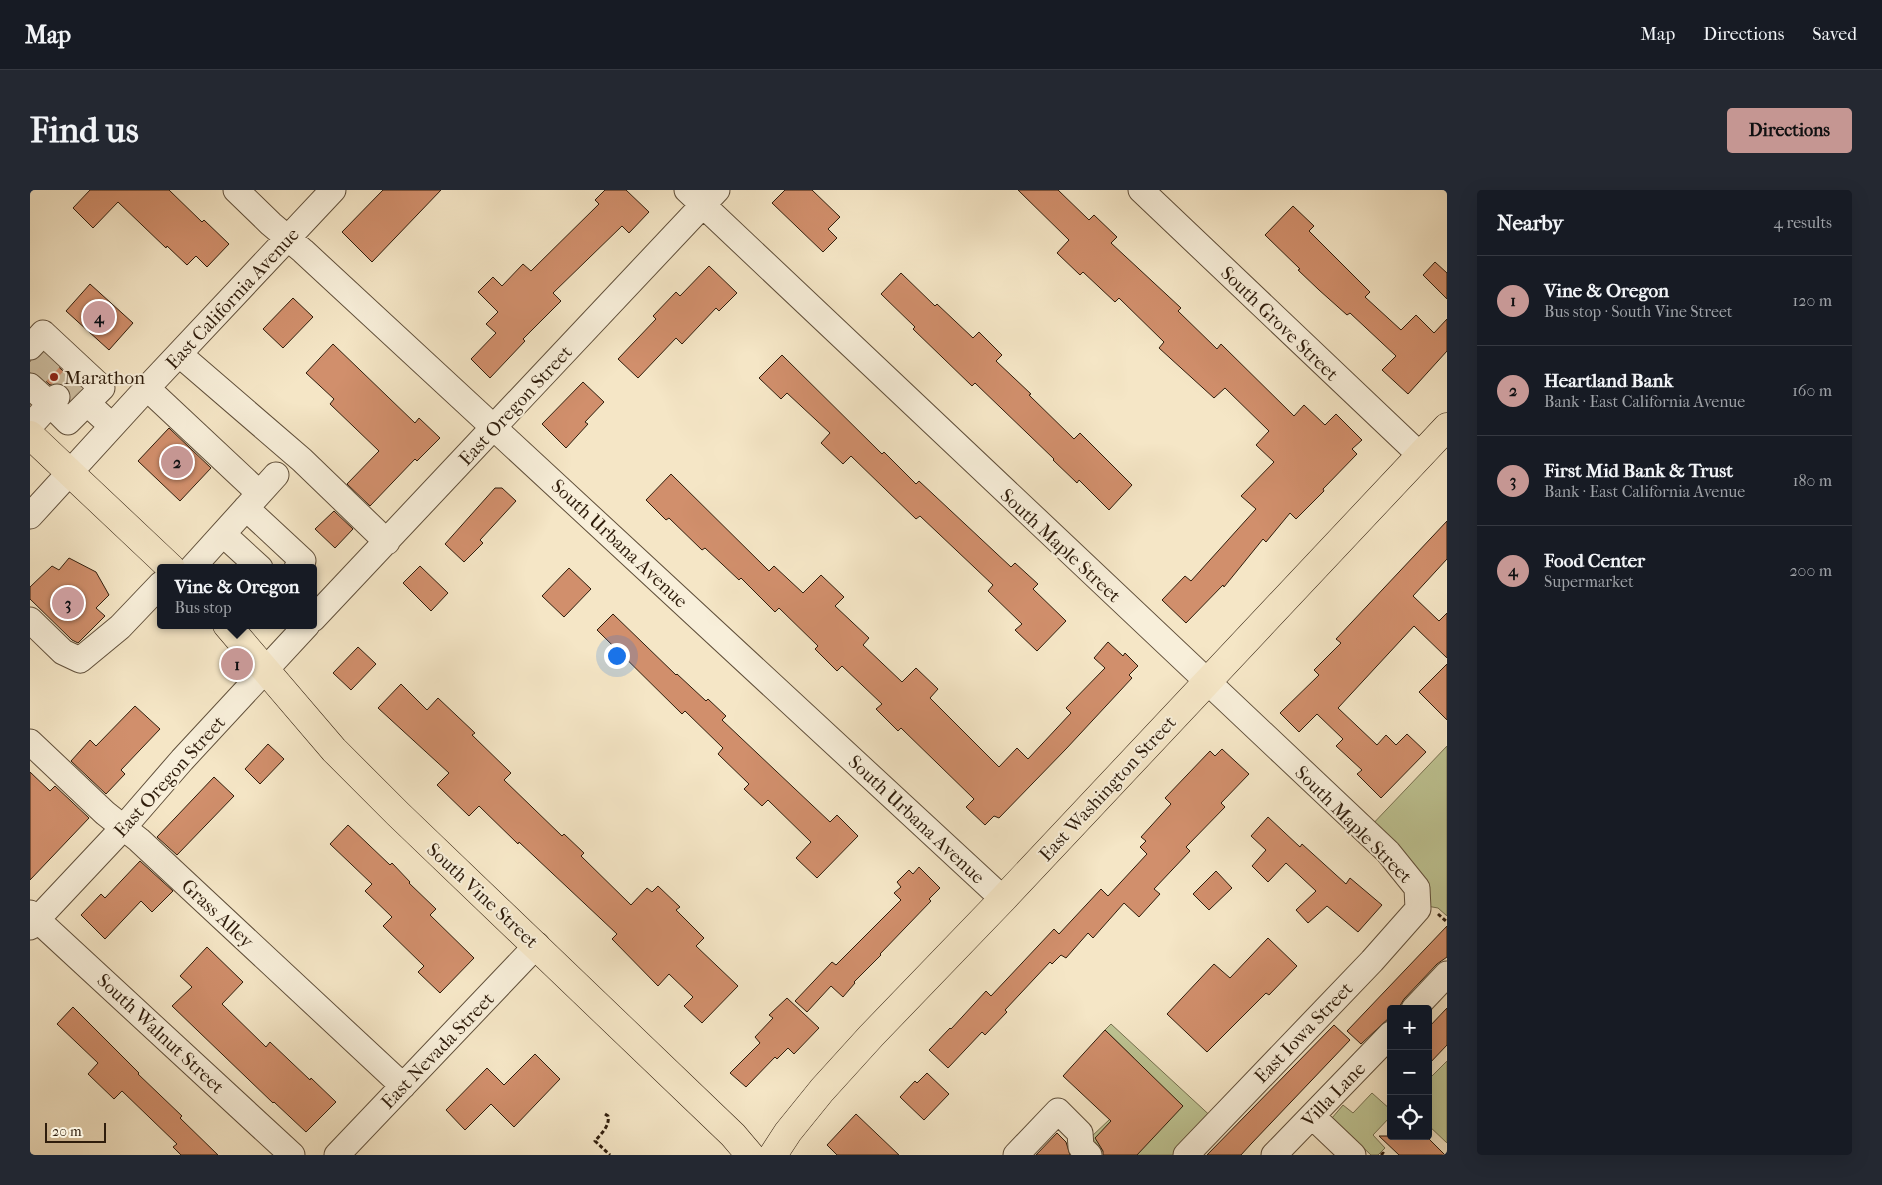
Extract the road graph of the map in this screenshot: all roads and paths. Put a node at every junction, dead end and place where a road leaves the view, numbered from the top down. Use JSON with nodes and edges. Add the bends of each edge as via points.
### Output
{"nodes":[{"id":1,"x":236,"y":190,"type":"edge"},
{"id":2,"x":333,"y":190,"type":"edge"},
{"id":3,"x":1141,"y":190,"type":"edge"},
{"id":4,"x":702,"y":195,"type":"edge"},
{"id":5,"x":288,"y":239,"type":"junction"},
{"id":6,"x":30,"y":347,"type":"tunnel mouth"},
{"id":7,"x":180,"y":354,"type":"junction"},
{"id":8,"x":32,"y":381,"type":"edge"},
{"id":9,"x":147,"y":388,"type":"junction"},
{"id":10,"x":53,"y":401,"type":"junction"},
{"id":11,"x":87,"y":403,"type":"junction"},
{"id":12,"x":30,"y":426,"type":"edge"},
{"id":13,"x":112,"y":426,"type":"junction"},
{"id":14,"x":494,"y":427,"type":"junction"},
{"id":15,"x":1447,"y":427,"type":"edge"},
{"id":16,"x":30,"y":435,"type":"edge"},
{"id":17,"x":1420,"y":455,"type":"junction"},
{"id":18,"x":69,"y":472,"type":"junction"},
{"id":19,"x":260,"y":492,"type":"junction"},
{"id":20,"x":30,"y":516,"type":"edge"},
{"id":21,"x":223,"y":534,"type":"junction"},
{"id":22,"x":387,"y":542,"type":"junction"},
{"id":23,"x":167,"y":564,"type":"edge"},
{"id":24,"x":196,"y":564,"type":"edge"},
{"id":25,"x":256,"y":564,"type":"edge"},
{"id":26,"x":300,"y":564,"type":"edge"},
{"id":27,"x":157,"y":588,"type":"edge"},
{"id":28,"x":317,"y":615,"type":"edge"},
{"id":29,"x":30,"y":620,"type":"edge"},
{"id":30,"x":230,"y":629,"type":"edge"},
{"id":31,"x":303,"y":629,"type":"edge"},
{"id":32,"x":266,"y":670,"type":"junction"},
{"id":33,"x":1207,"y":682,"type":"junction"},
{"id":34,"x":30,"y":742,"type":"edge"},
{"id":35,"x":123,"y":828,"type":"junction"},
{"id":36,"x":1003,"y":899,"type":"junction"},
{"id":37,"x":1418,"y":908,"type":"joint"},
{"id":38,"x":32,"y":920,"type":"edge"},
{"id":39,"x":537,"y":945,"type":"junction"},
{"id":40,"x":1447,"y":974,"type":"edge"},
{"id":41,"x":1418,"y":1005,"type":"edge"},
{"id":42,"x":1387,"y":1038,"type":"edge"},
{"id":43,"x":403,"y":1086,"type":"junction"},
{"id":44,"x":606,"y":1114,"type":"dead end"},
{"id":45,"x":1312,"y":1116,"type":"junction"},
{"id":46,"x":292,"y":1155,"type":"edge"},
{"id":47,"x":337,"y":1155,"type":"edge"},
{"id":48,"x":610,"y":1155,"type":"edge"},
{"id":49,"x":750,"y":1155,"type":"edge"},
{"id":50,"x":772,"y":1155,"type":"edge"},
{"id":51,"x":1016,"y":1155,"type":"edge"},
{"id":52,"x":1089,"y":1155,"type":"edge"},
{"id":53,"x":1186,"y":1155,"type":"edge"},
{"id":54,"x":1274,"y":1155,"type":"edge"},
{"id":55,"x":1353,"y":1155,"type":"edge"},
{"id":56,"x":1381,"y":1155,"type":"edge"},
{"id":57,"x":1385,"y":1155,"type":"edge"}],
"edges":[{"from":1,"to":5,"type":"street","name":"South Urbana Avenue"},
{"from":2,"to":5,"type":"street","name":"East California Avenue"},
{"from":3,"to":17,"type":"street","name":"South Grove Street"},
{"from":4,"to":14,"type":"street","name":"East Oregon Street"},
{"from":4,"to":33,"type":"street","name":"South Maple Street"},
{"from":5,"to":7,"type":"street","name":"East California Avenue"},
{"from":5,"to":14,"type":"street","name":"South Urbana Avenue"},
{"from":6,"to":11,"type":"street","via":[[43,333],[56,353],[78,374],[102,388]]},
{"from":7,"to":9,"type":"street","name":"East California Avenue"},
{"from":7,"to":22,"type":"street","via":[[302,460]]},
{"from":8,"to":10,"type":"street"},
{"from":9,"to":13,"type":"street","name":"East California Avenue"},
{"from":9,"to":19,"type":"street"},
{"from":10,"to":11,"type":"street","via":[[68,422]]},
{"from":10,"to":12,"type":"street"},
{"from":11,"to":13,"type":"street"},
{"from":13,"to":18,"type":"street","name":"East California Avenue"},
{"from":14,"to":22,"type":"street","name":"East Oregon Street"},
{"from":14,"to":36,"type":"street","name":"South Urbana Avenue"},
{"from":15,"to":17,"type":"main road","name":"East Washington Street"},
{"from":16,"to":18,"type":"main road"},
{"from":17,"to":33,"type":"main road","name":"East Washington Street"},
{"from":18,"to":20,"type":"street","name":"East California Avenue"},
{"from":18,"to":23,"type":"main road"},
{"from":19,"to":21,"type":"street"},
{"from":19,"to":26,"type":"street","via":[[303,561]]},
{"from":21,"to":24,"type":"street"},
{"from":21,"to":25,"type":"street"},
{"from":22,"to":28,"type":"street","name":"East Oregon Street"},
{"from":27,"to":29,"type":"street","via":[[120,627],[80,660],[63,652]]},
{"from":30,"to":32,"type":"main road","name":"South Vine Street"},
{"from":31,"to":32,"type":"street","name":"East Oregon Street"},
{"from":32,"to":35,"type":"street","name":"East Oregon Street"},
{"from":32,"to":39,"type":"main road","name":"South Vine Street","via":[[334,750]]},
{"from":33,"to":36,"type":"main road","name":"East Washington Street"},
{"from":33,"to":37,"type":"street","name":"South Maple Street","via":[[1388,852],[1418,888]]},
{"from":34,"to":35,"type":"street","name":"Grass Alley"},
{"from":35,"to":38,"type":"street","name":"East Oregon Street"},
{"from":35,"to":43,"type":"street","name":"Grass Alley","via":[[140,840]]},
{"from":36,"to":50,"type":"main road","name":"East Washington Street","via":[[822,1090]]},
{"from":37,"to":53,"type":"street","name":"East Iowa Street","via":[[1372,961]]},
{"from":38,"to":46,"type":"street","name":"South Walnut Street","via":[[47,928]]},
{"from":39,"to":43,"type":"street","name":"East Nevada Street"},
{"from":39,"to":49,"type":"main road","name":"South Vine Street","via":[[733,1134]]},
{"from":40,"to":41,"type":"street"},
{"from":42,"to":45,"type":"street","name":"Villa Lane"},
{"from":43,"to":47,"type":"street","name":"East Nevada Street"},
{"from":44,"to":48,"type":"path","via":[[609,1121],[606,1128],[594,1140]]},
{"from":45,"to":54,"type":"street","name":"Villa Lane"},
{"from":45,"to":55,"type":"street"},
{"from":51,"to":52,"type":"street","via":[[1058,1111],[1080,1133],[1081,1147]]},
{"from":56,"to":57,"type":"path"}]}
